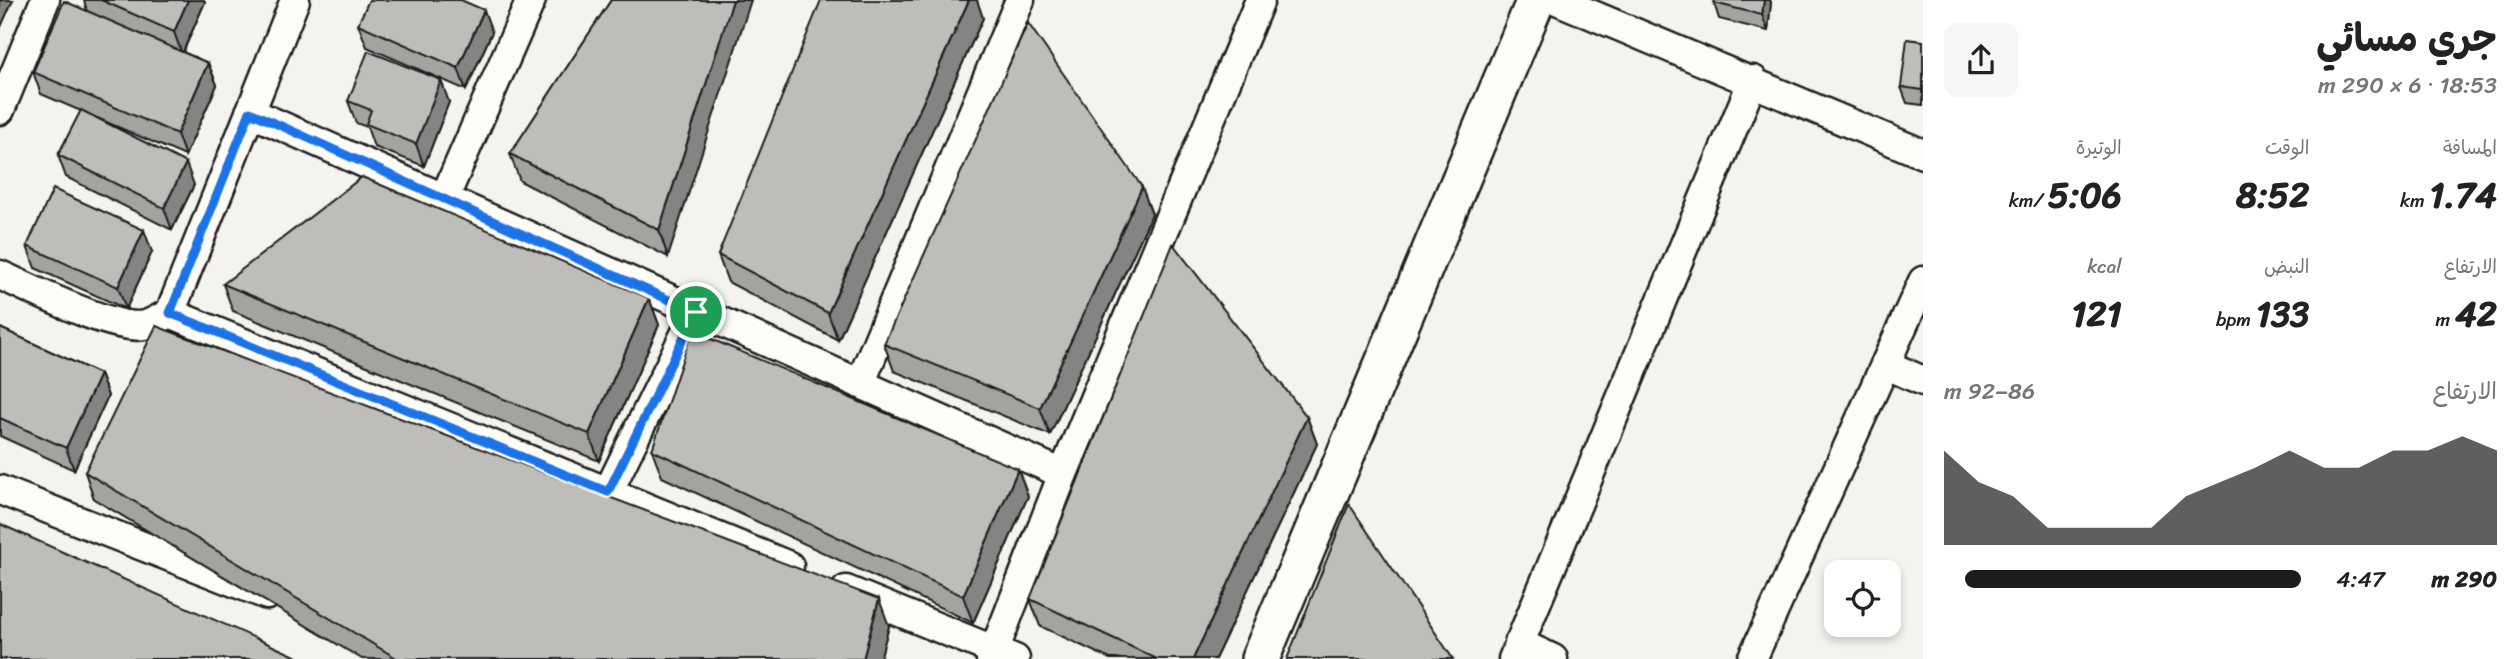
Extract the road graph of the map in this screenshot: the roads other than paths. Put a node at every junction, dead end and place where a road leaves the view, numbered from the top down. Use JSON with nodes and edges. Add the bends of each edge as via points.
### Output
{"nodes":[{"id":1,"x":45,"y":0,"type":"edge"},
{"id":2,"x":295,"y":0,"type":"edge"},
{"id":3,"x":531,"y":0,"type":"edge"},
{"id":4,"x":1020,"y":0,"type":"edge"},
{"id":5,"x":1260,"y":0,"type":"edge"},
{"id":6,"x":1536,"y":0,"type":"edge"},
{"id":7,"x":1557,"y":0,"type":"edge"},
{"id":8,"x":1753,"y":80,"type":"junction"},
{"id":9,"x":0,"y":110,"type":"edge"},
{"id":10,"x":250,"y":112,"type":"junction"},
{"id":11,"x":1923,"y":154,"type":"edge"},
{"id":12,"x":444,"y":199,"type":"junction"},
{"id":13,"x":0,"y":275,"type":"edge"},
{"id":14,"x":1923,"y":281,"type":"edge"},
{"id":15,"x":696,"y":312,"type":"junction"},
{"id":16,"x":170,"y":313,"type":"junction"},
{"id":17,"x":1885,"y":364,"type":"junction"},
{"id":18,"x":1923,"y":380,"type":"edge"},
{"id":19,"x":860,"y":384,"type":"junction"},
{"id":20,"x":1063,"y":474,"type":"junction"},
{"id":21,"x":0,"y":490,"type":"edge"},
{"id":22,"x":608,"y":492,"type":"junction"},
{"id":23,"x":286,"y":603,"type":"edge"},
{"id":24,"x":1516,"y":651,"type":"edge"},
{"id":25,"x":1000,"y":656,"type":"edge"},
{"id":26,"x":1260,"y":659,"type":"edge"},
{"id":27,"x":1553,"y":659,"type":"edge"},
{"id":28,"x":1752,"y":659,"type":"edge"}],
"edges":[{"from":1,"to":9,"type":"street"},
{"from":2,"to":10,"type":"street"},
{"from":3,"to":12,"type":"street"},
{"from":4,"to":19,"type":"street"},
{"from":5,"to":20,"type":"street"},
{"from":6,"to":26,"type":"street"},
{"from":7,"to":8,"type":"street"},
{"from":8,"to":11,"type":"street"},
{"from":8,"to":24,"type":"street"},
{"from":10,"to":12,"type":"street"},
{"from":10,"to":16,"type":"street"},
{"from":12,"to":15,"type":"street"},
{"from":13,"to":16,"type":"street","via":[[130,325],[144,325]]},
{"from":14,"to":17,"type":"street"},
{"from":15,"to":19,"type":"street"},
{"from":15,"to":22,"type":"street"},
{"from":16,"to":22,"type":"street"},
{"from":17,"to":18,"type":"street"},
{"from":17,"to":28,"type":"street"},
{"from":19,"to":20,"type":"street"},
{"from":20,"to":25,"type":"street"},
{"from":21,"to":23,"type":"street"},
{"from":22,"to":25,"type":"street"},
{"from":24,"to":27,"type":"street"}]}
